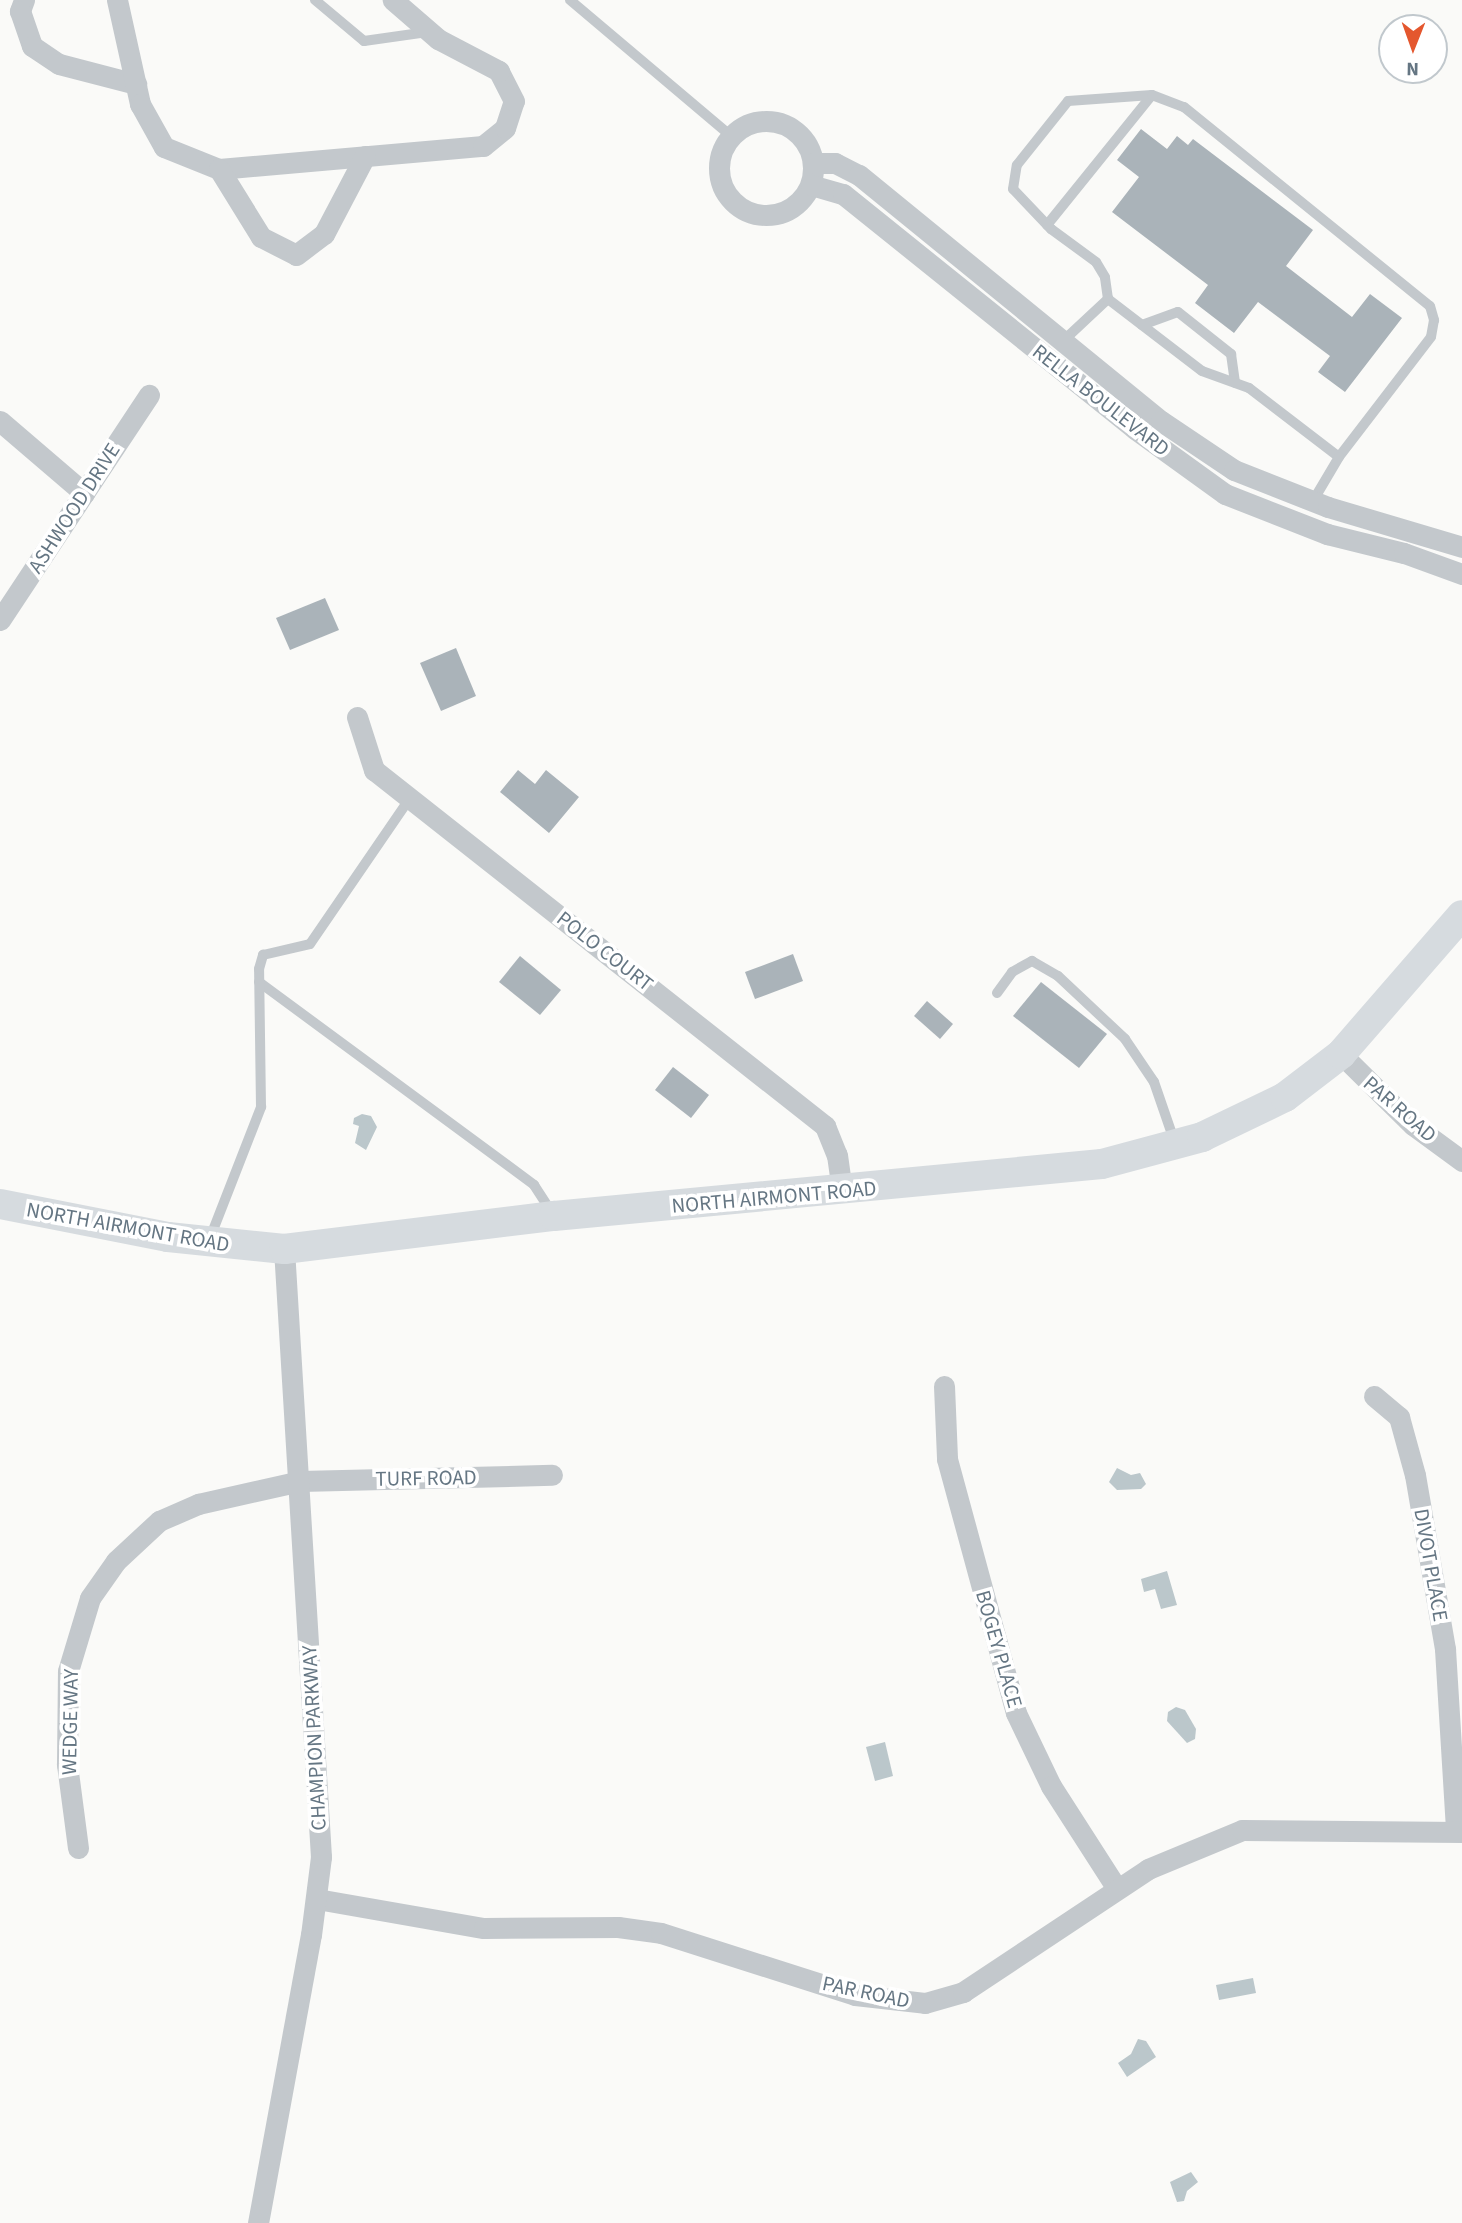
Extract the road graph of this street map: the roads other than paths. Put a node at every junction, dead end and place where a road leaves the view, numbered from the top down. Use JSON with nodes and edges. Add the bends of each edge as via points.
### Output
{"nodes":[{"id":1,"x":24,"y":0,"type":"edge"},
{"id":2,"x":117,"y":0,"type":"edge"},
{"id":3,"x":315,"y":0,"type":"edge"},
{"id":4,"x":393,"y":0,"type":"edge"},
{"id":5,"x":570,"y":0,"type":"edge"},
{"id":6,"x":430,"y":32,"type":"junction"},
{"id":7,"x":136,"y":84,"type":"junction"},
{"id":8,"x":1152,"y":95,"type":"junction"},
{"id":9,"x":731,"y":136,"type":"junction"},
{"id":10,"x":365,"y":156,"type":"junction"},
{"id":11,"x":814,"y":163,"type":"junction"},
{"id":12,"x":219,"y":169,"type":"junction"},
{"id":13,"x":811,"y":185,"type":"junction"},
{"id":14,"x":1047,"y":225,"type":"junction"},
{"id":15,"x":995,"y":286,"type":"junction"},
{"id":16,"x":1108,"y":299,"type":"junction"},
{"id":17,"x":980,"y":304,"type":"junction"},
{"id":18,"x":1142,"y":325,"type":"junction"},
{"id":19,"x":1063,"y":341,"type":"junction"},
{"id":20,"x":1235,"y":383,"type":"junction"},
{"id":21,"x":149,"y":395,"type":"dead end"},
{"id":22,"x":0,"y":421,"type":"edge"},
{"id":23,"x":1339,"y":457,"type":"junction"},
{"id":24,"x":1239,"y":472,"type":"junction"},
{"id":25,"x":84,"y":492,"type":"junction"},
{"id":26,"x":1225,"y":494,"type":"junction"},
{"id":27,"x":1313,"y":501,"type":"junction"},
{"id":28,"x":1410,"y":531,"type":"junction"},
{"id":29,"x":1462,"y":547,"type":"edge"},
{"id":30,"x":1404,"y":553,"type":"junction"},
{"id":31,"x":1462,"y":574,"type":"edge"},
{"id":32,"x":0,"y":620,"type":"edge"},
{"id":33,"x":357,"y":717,"type":"dead end"},
{"id":34,"x":410,"y":798,"type":"junction"},
{"id":35,"x":1462,"y":915,"type":"edge"},
{"id":36,"x":259,"y":982,"type":"junction"},
{"id":37,"x":997,"y":993,"type":"dead end"},
{"id":38,"x":1340,"y":1054,"type":"junction"},
{"id":39,"x":1176,"y":1146,"type":"junction"},
{"id":40,"x":1462,"y":1161,"type":"edge"},
{"id":41,"x":842,"y":1192,"type":"junction"},
{"id":42,"x":0,"y":1204,"type":"edge"},
{"id":43,"x":554,"y":1216,"type":"junction"},
{"id":44,"x":208,"y":1243,"type":"junction"},
{"id":45,"x":284,"y":1249,"type":"junction"},
{"id":46,"x":944,"y":1386,"type":"dead end"},
{"id":47,"x":1374,"y":1396,"type":"dead end"},
{"id":48,"x":552,"y":1475,"type":"dead end"},
{"id":49,"x":300,"y":1481,"type":"junction"},
{"id":50,"x":1459,"y":1832,"type":"edge"},
{"id":51,"x":78,"y":1847,"type":"dead end"},
{"id":52,"x":1117,"y":1889,"type":"junction"},
{"id":53,"x":317,"y":1899,"type":"junction"},
{"id":54,"x":258,"y":2223,"type":"edge"}],
"edges":[{"from":1,"to":7,"type":"street","via":[[20,11],[32,46],[59,64]]},
{"from":2,"to":7,"type":"street"},
{"from":3,"to":6,"type":"lane","via":[[364,41]]},
{"from":4,"to":6,"type":"street"},
{"from":5,"to":9,"type":"lane"},
{"from":6,"to":10,"type":"street","via":[[499,71],[514,101],[505,128],[482,146]]},
{"from":7,"to":12,"type":"street","via":[[140,104],[164,147]]},
{"from":8,"to":14,"type":"lane"},
{"from":8,"to":14,"type":"lane","via":[[1068,102],[1017,165],[1013,189]]},
{"from":8,"to":23,"type":"lane","via":[[1184,107],[1430,306],[1434,320],[1431,337]]},
{"from":9,"to":11,"type":"street","via":[[750,123],[771,120],[786,124],[804,140]]},
{"from":9,"to":13,"type":"street","via":[[719,159],[719,175],[723,190],[738,207],[761,215],[777,214],[792,208]]},
{"from":10,"to":12,"type":"street"},
{"from":10,"to":12,"type":"street","via":[[324,234],[296,255],[261,237]]},
{"from":11,"to":13,"type":"street"},
{"from":11,"to":15,"type":"street","name":"RELLA BOULEVARD","via":[[835,163],[859,175]]},
{"from":13,"to":17,"type":"street","name":"RELLA BOULEVARD","via":[[843,194]]},
{"from":14,"to":16,"type":"lane","via":[[1096,262],[1105,277]]},
{"from":15,"to":17,"type":"street"},
{"from":15,"to":19,"type":"street","name":"RELLA BOULEVARD"},
{"from":16,"to":18,"type":"lane"},
{"from":16,"to":19,"type":"lane"},
{"from":17,"to":26,"type":"street","name":"RELLA BOULEVARD"},
{"from":18,"to":20,"type":"lane","via":[[1202,371]]},
{"from":18,"to":20,"type":"lane","via":[[1178,312],[1231,354]]},
{"from":19,"to":24,"type":"street","name":"RELLA BOULEVARD","via":[[1161,422]]},
{"from":20,"to":23,"type":"lane","via":[[1249,388]]},
{"from":21,"to":25,"type":"street","name":"ASHWOOD DRIVE"},
{"from":22,"to":25,"type":"street"},
{"from":23,"to":27,"type":"lane"},
{"from":24,"to":26,"type":"street"},
{"from":24,"to":27,"type":"street","name":"RELLA BOULEVARD"},
{"from":25,"to":32,"type":"street","name":"ASHWOOD DRIVE"},
{"from":26,"to":30,"type":"street","name":"RELLA BOULEVARD","via":[[1327,534]]},
{"from":27,"to":28,"type":"street","name":"RELLA BOULEVARD"},
{"from":28,"to":29,"type":"street","name":"RELLA BOULEVARD"},
{"from":28,"to":30,"type":"street"},
{"from":30,"to":31,"type":"street","name":"RELLA BOULEVARD"},
{"from":33,"to":34,"type":"street","name":"POLO COURT","via":[[373,770]]},
{"from":34,"to":36,"type":"lane","via":[[320,933],[300,950],[263,955]]},
{"from":34,"to":41,"type":"street","name":"POLO COURT","via":[[825,1126],[837,1155]]},
{"from":35,"to":38,"type":"street","name":"NORTH AIRMONT ROAD"},
{"from":36,"to":43,"type":"lane","via":[[534,1185]]},
{"from":36,"to":44,"type":"lane","via":[[261,1107]]},
{"from":37,"to":39,"type":"lane","via":[[1012,972],[1031,961],[1058,976],[1125,1039],[1154,1082]]},
{"from":38,"to":39,"type":"street","name":"NORTH AIRMONT ROAD","via":[[1285,1097],[1248,1118]]},
{"from":38,"to":40,"type":"street","name":"PAR ROAD","via":[[1413,1125]]},
{"from":39,"to":41,"type":"street","name":"NORTH AIRMONT ROAD","via":[[1102,1164]]},
{"from":41,"to":43,"type":"street","name":"NORTH AIRMONT ROAD"},
{"from":42,"to":44,"type":"street","name":"NORTH AIRMONT ROAD"},
{"from":43,"to":45,"type":"street","name":"NORTH AIRMONT ROAD"},
{"from":44,"to":45,"type":"street","name":"NORTH AIRMONT ROAD"},
{"from":45,"to":49,"type":"street","name":"CHAMPION PARKWAY"},
{"from":46,"to":52,"type":"street","name":"BOGEY PLACE","via":[[947,1459],[1016,1713],[1051,1786]]},
{"from":47,"to":50,"type":"street","name":"DIVOT PLACE","via":[[1399,1417],[1415,1475],[1445,1649]]},
{"from":48,"to":49,"type":"street","name":"TURF ROAD"},
{"from":49,"to":51,"type":"street","name":"WEDGE WAY","via":[[198,1504],[159,1521],[116,1561],[90,1598],[68,1671],[66,1764]]},
{"from":49,"to":53,"type":"street","name":"CHAMPION PARKWAY","via":[[321,1857]]},
{"from":50,"to":52,"type":"street","name":"PAR ROAD","via":[[1242,1830],[1199,1844]]},
{"from":52,"to":53,"type":"street","name":"PAR ROAD","via":[[963,1992],[925,2003],[855,1995],[661,1933],[618,1927],[484,1928]]},
{"from":53,"to":54,"type":"street","name":"CHAMPION PARKWAY"}]}
